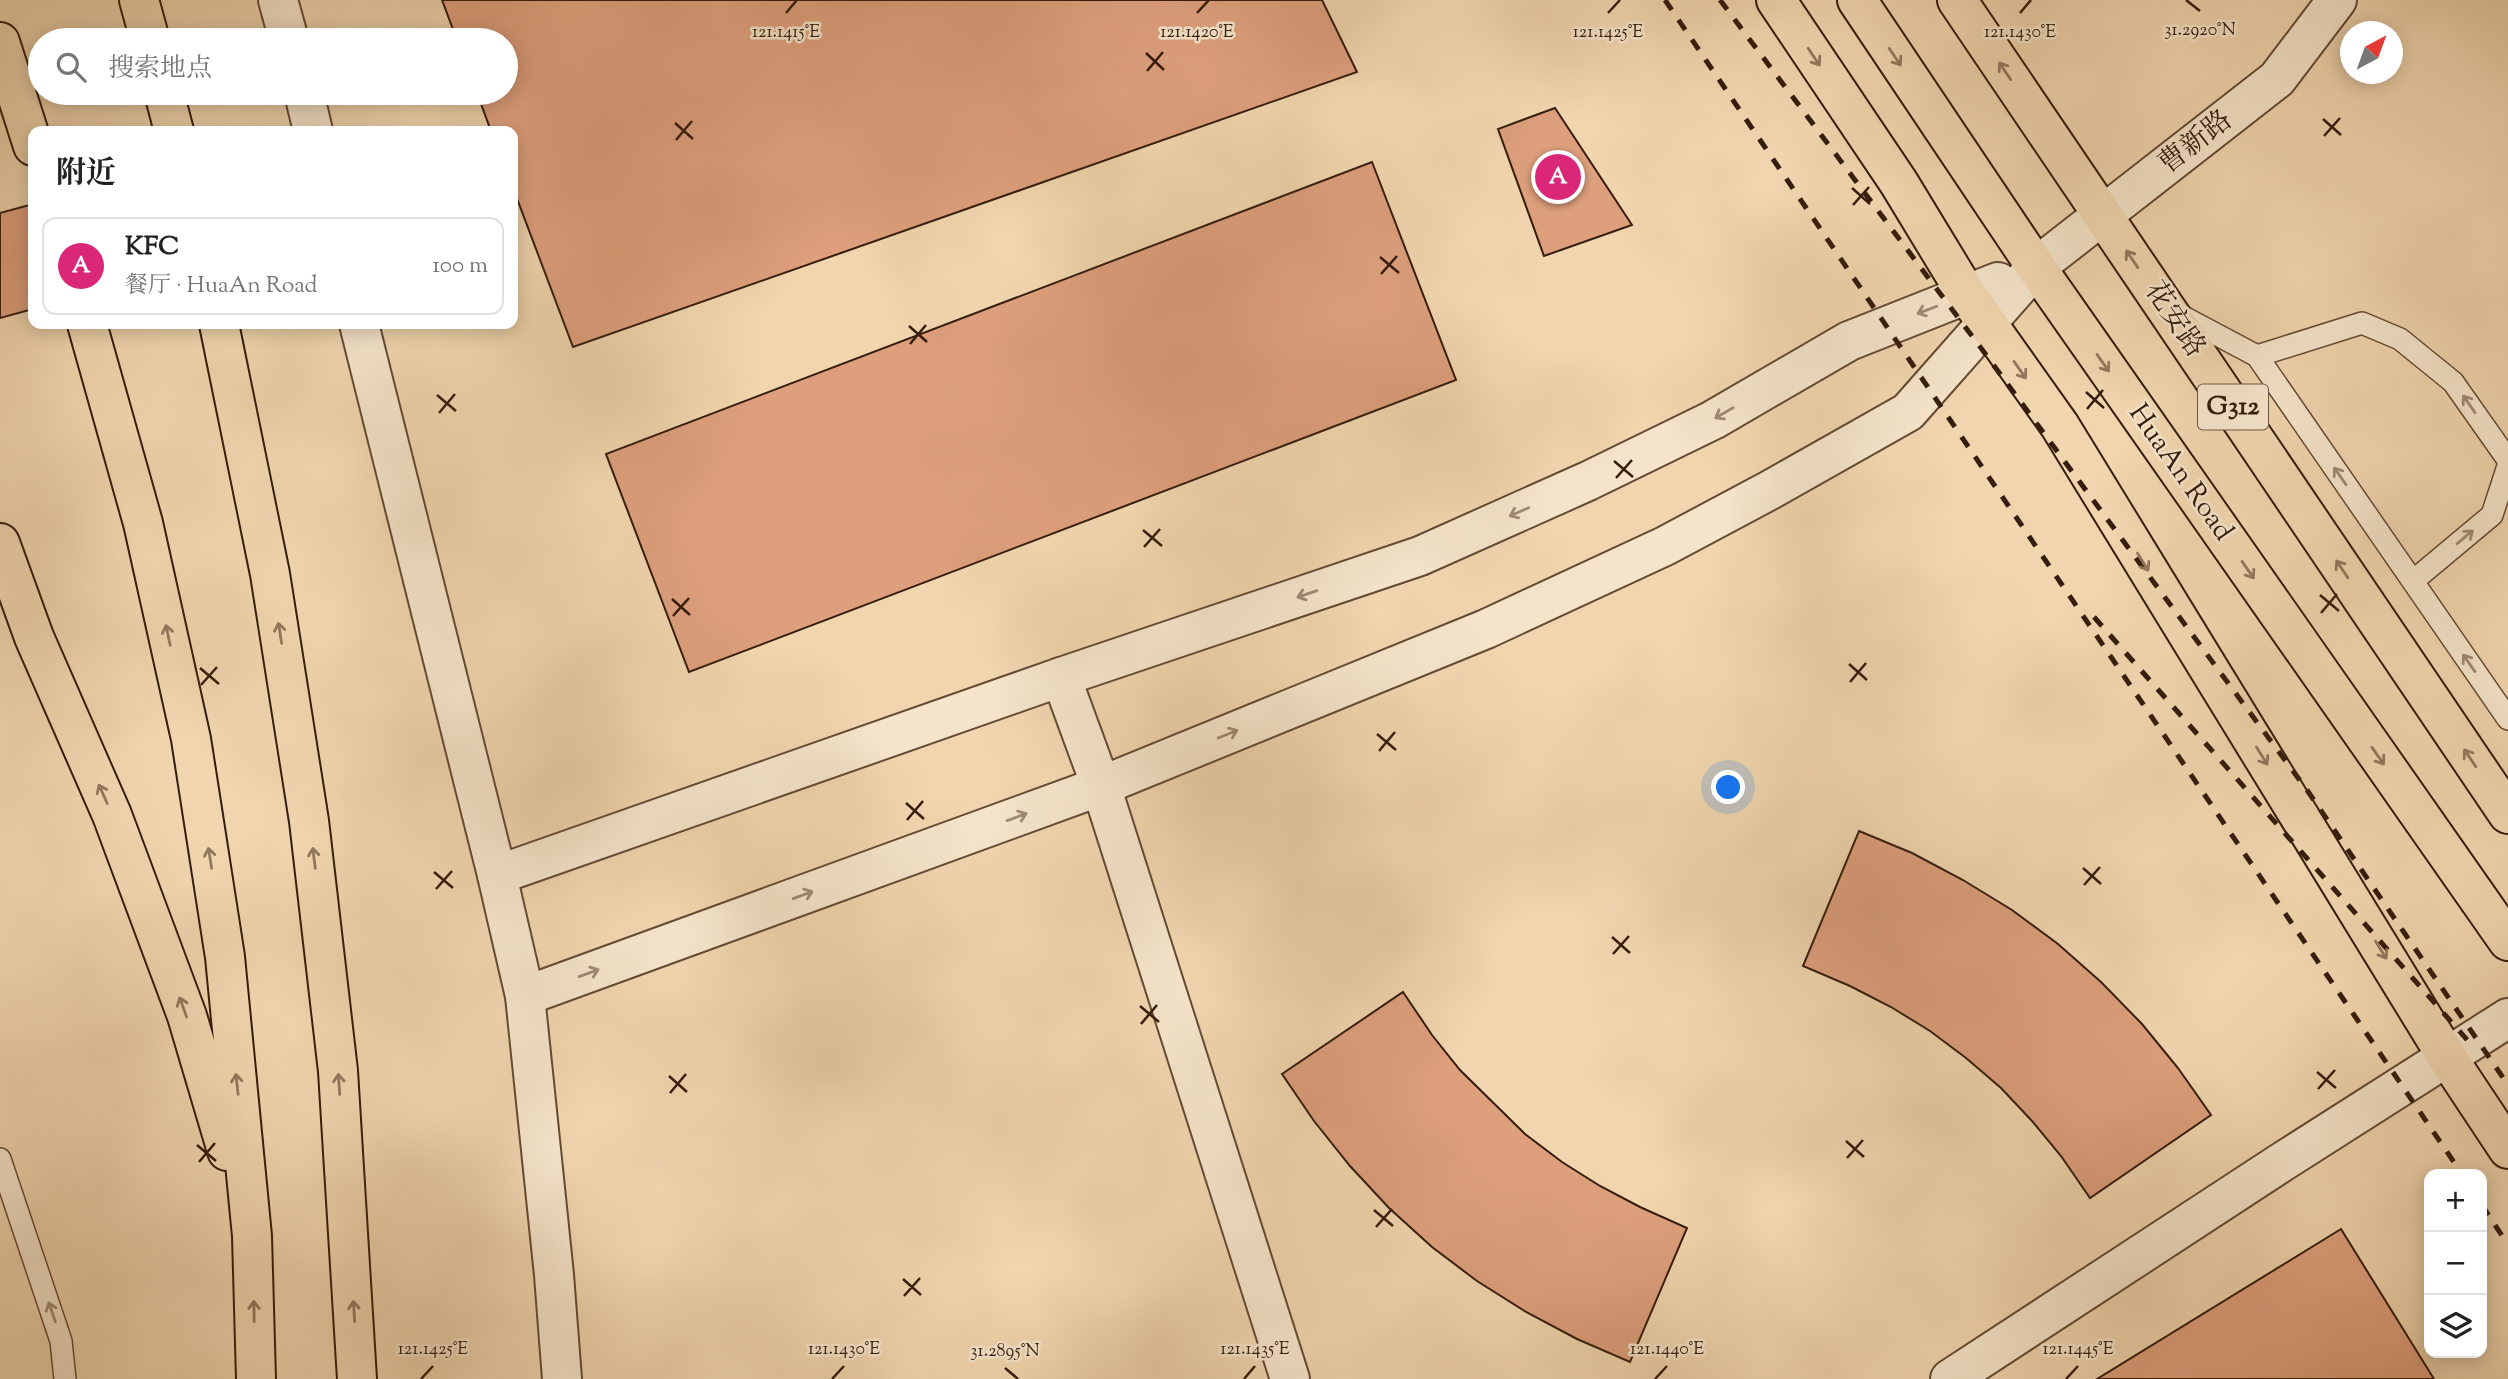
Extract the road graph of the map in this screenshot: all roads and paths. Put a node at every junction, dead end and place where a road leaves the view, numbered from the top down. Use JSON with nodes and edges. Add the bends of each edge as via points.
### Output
{"nodes":[{"id":1,"x":139,"y":0,"type":"edge"},
{"id":2,"x":278,"y":0,"type":"edge"},
{"id":3,"x":1776,"y":0,"type":"edge"},
{"id":4,"x":1857,"y":0,"type":"edge"},
{"id":5,"x":1957,"y":0,"type":"edge"},
{"id":6,"x":2337,"y":0,"type":"edge"},
{"id":7,"x":147,"y":28,"type":"edge"},
{"id":8,"x":286,"y":28,"type":"edge"},
{"id":9,"x":0,"y":42,"type":"edge"},
{"id":10,"x":167,"y":105,"type":"edge"},
{"id":11,"x":307,"y":105,"type":"edge"},
{"id":12,"x":173,"y":126,"type":"edge"},
{"id":13,"x":312,"y":126,"type":"edge"},
{"id":14,"x":28,"y":130,"type":"edge"},
{"id":15,"x":2103,"y":216,"type":"junction"},
{"id":16,"x":2036,"y":267,"type":"junction"},
{"id":17,"x":2165,"y":307,"type":"junction"},
{"id":18,"x":1977,"y":309,"type":"junction"},
{"id":19,"x":88,"y":329,"type":"edge"},
{"id":20,"x":220,"y":329,"type":"edge"},
{"id":21,"x":360,"y":329,"type":"edge"},
{"id":22,"x":2257,"y":356,"type":"junction"},
{"id":23,"x":2508,"y":460,"type":"edge"},
{"id":24,"x":2508,"y":466,"type":"edge"},
{"id":25,"x":0,"y":542,"type":"edge"},
{"id":26,"x":2413,"y":581,"type":"junction"},
{"id":27,"x":1060,"y":677,"type":"junction"},
{"id":28,"x":2508,"y":719,"type":"edge"},
{"id":29,"x":1101,"y":786,"type":"junction"},
{"id":30,"x":2508,"y":814,"type":"edge"},
{"id":31,"x":497,"y":875,"type":"junction"},
{"id":32,"x":2508,"y":941,"type":"edge"},
{"id":33,"x":525,"y":996,"type":"junction"},
{"id":34,"x":2508,"y":1018,"type":"edge"},
{"id":35,"x":2447,"y":1057,"type":"junction"},
{"id":36,"x":2508,"y":1149,"type":"edge"},
{"id":37,"x":0,"y":1158,"type":"edge"},
{"id":38,"x":252,"y":1236,"type":"junction"},
{"id":39,"x":65,"y":1379,"type":"edge"},
{"id":40,"x":256,"y":1379,"type":"edge"},
{"id":41,"x":357,"y":1379,"type":"edge"},
{"id":42,"x":562,"y":1379,"type":"edge"},
{"id":43,"x":1290,"y":1379,"type":"edge"},
{"id":44,"x":1950,"y":1379,"type":"edge"}],
"edges":[{"from":1,"to":7,"type":"highway"},
{"from":2,"to":8,"type":"street"},
{"from":3,"to":18,"type":"highway","one_way":true},
{"from":4,"to":16,"type":"highway","name":"HuaAn Road","number":"G312","one_way":true},
{"from":15,"to":5,"type":"highway","name":"花安路","number":"G312","one_way":true},
{"from":6,"to":15,"type":"street","name":"曹新路","via":[[2277,79]]},
{"from":9,"to":14,"type":"highway"},
{"from":10,"to":12,"type":"highway"},
{"from":11,"to":13,"type":"street"},
{"from":15,"to":16,"type":"street","name":"曹新路"},
{"from":17,"to":15,"type":"highway","name":"花安路","number":"G312","one_way":true},
{"from":16,"to":18,"type":"street","name":"曹新路"},
{"from":16,"to":32,"type":"highway","name":"HuaAn Road","number":"G312","one_way":true},
{"from":17,"to":22,"type":"lane"},
{"from":30,"to":17,"type":"highway","name":"花安路","number":"G312","one_way":true},
{"from":18,"to":27,"type":"street","name":"曹新路","one_way":true,"via":[[1849,341],[1713,420],[1420,556]]},
{"from":29,"to":18,"type":"street","one_way":true,"via":[[1486,629],[1665,546],[1770,490],[1908,412]]},
{"from":18,"to":35,"type":"highway","one_way":true,"via":[[2060,426]]},
{"from":38,"to":19,"type":"highway","one_way":true,"via":[[225,957],[191,739],[144,523]]},
{"from":41,"to":20,"type":"highway","one_way":true,"via":[[338,1071],[309,821],[270,574]]},
{"from":21,"to":31,"type":"street"},
{"from":23,"to":22,"type":"lane","one_way":true,"via":[[2453,382],[2400,339],[2362,323]]},
{"from":26,"to":22,"type":"lane","one_way":true},
{"from":26,"to":24,"type":"lane","one_way":true,"via":[[2492,515]]},
{"from":38,"to":25,"type":"highway","one_way":true,"via":[[187,1016],[112,815],[34,637]]},
{"from":28,"to":26,"type":"lane","one_way":true},
{"from":27,"to":29,"type":"street"},
{"from":27,"to":31,"type":"street","name":"曹新路"},
{"from":33,"to":29,"type":"street","one_way":true},
{"from":29,"to":43,"type":"street"},
{"from":31,"to":33,"type":"street"},
{"from":33,"to":42,"type":"street"},
{"from":34,"to":35,"type":"street"},
{"from":35,"to":36,"type":"highway"},
{"from":35,"to":44,"type":"street"},
{"from":39,"to":37,"type":"lane","one_way":true,"via":[[61,1341]]},
{"from":40,"to":38,"type":"highway","one_way":true}]}
